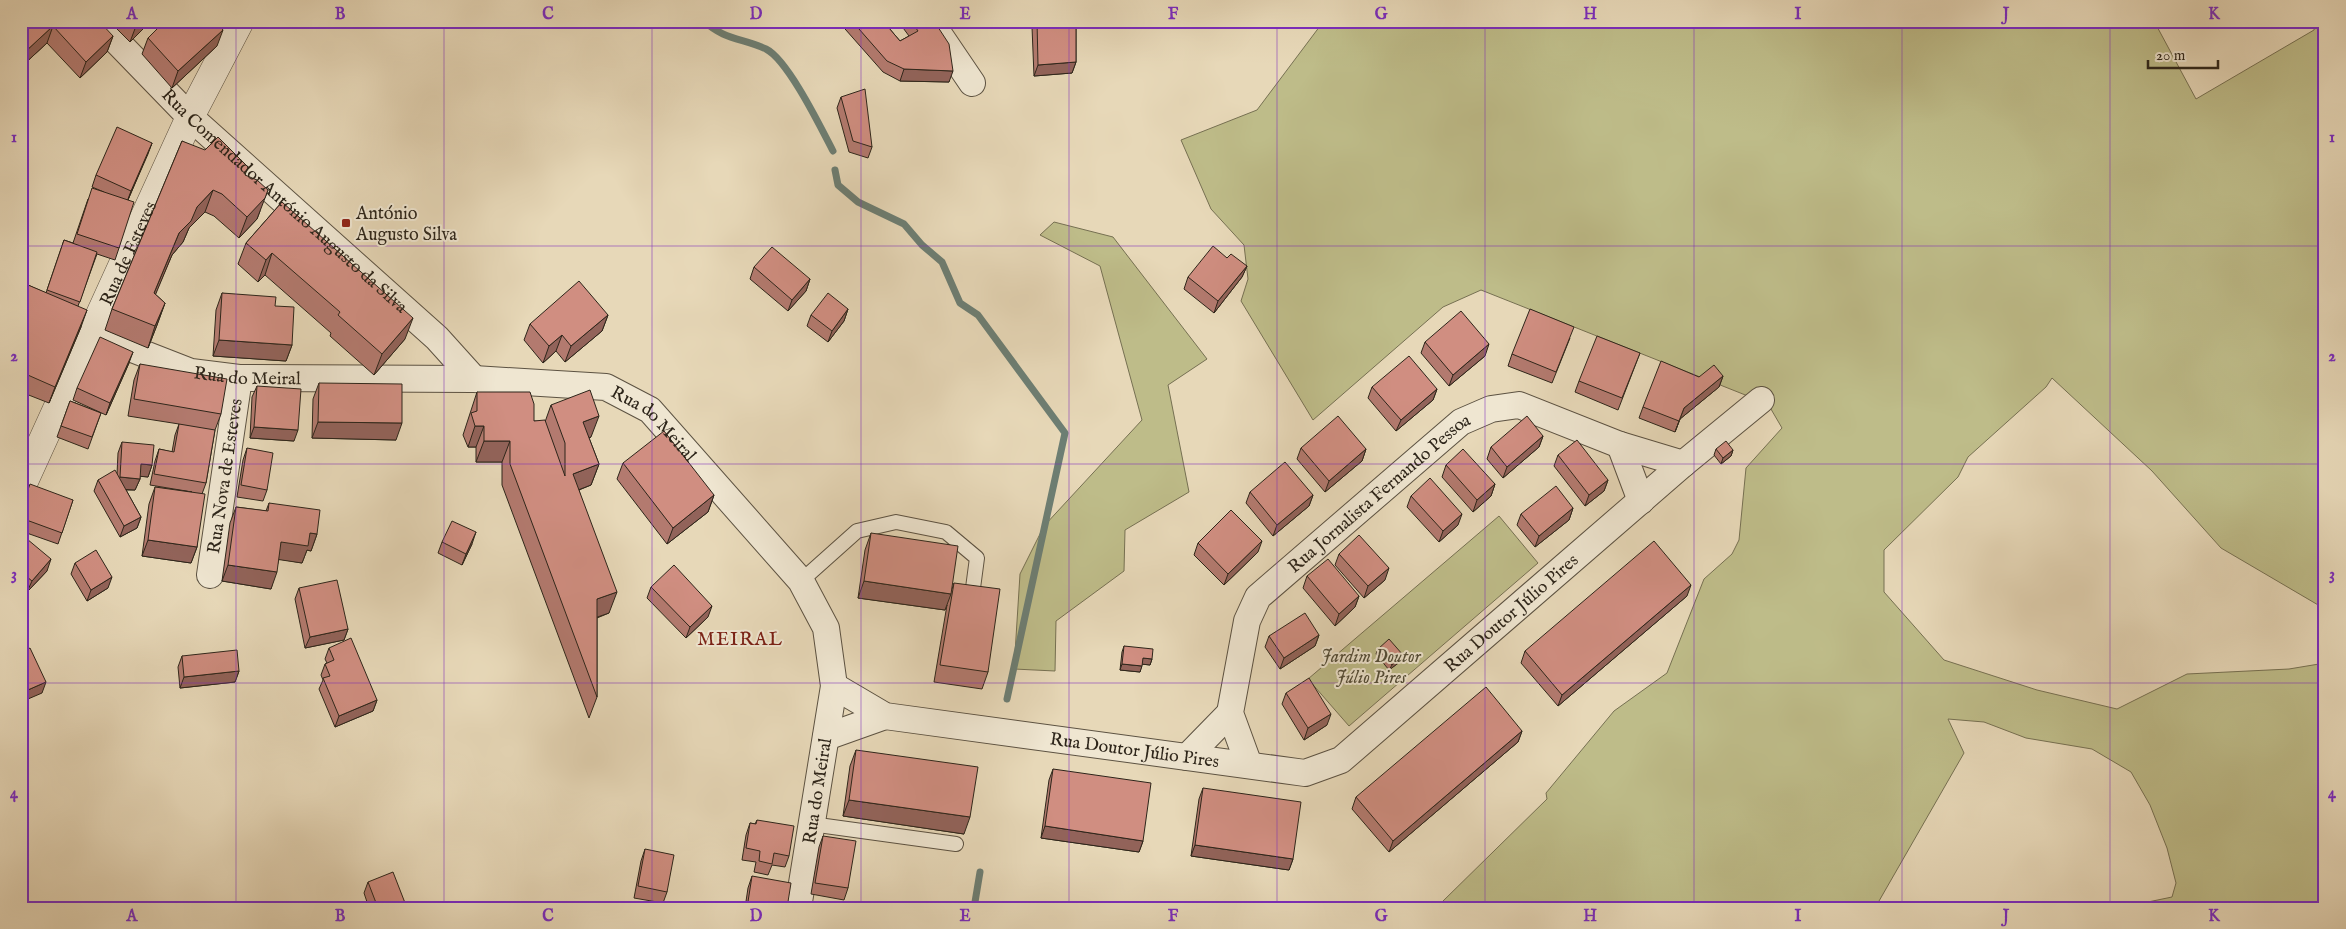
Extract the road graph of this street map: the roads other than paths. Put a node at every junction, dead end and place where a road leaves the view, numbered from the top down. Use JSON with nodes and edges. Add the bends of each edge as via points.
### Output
{"nodes":[{"id":1,"x":98,"y":21,"type":"edge"},
{"id":2,"x":240,"y":21,"type":"edge"},
{"id":3,"x":930,"y":21,"type":"edge"},
{"id":4,"x":972,"y":83,"type":"dead end"},
{"id":5,"x":190,"y":117,"type":"junction"},
{"id":6,"x":91,"y":334,"type":"junction"},
{"id":7,"x":239,"y":378,"type":"junction"},
{"id":8,"x":474,"y":379,"type":"junction"},
{"id":9,"x":1761,"y":400,"type":"dead end"},
{"id":10,"x":1620,"y":445,"type":"junction"},
{"id":11,"x":1683,"y":464,"type":"junction"},
{"id":12,"x":21,"y":488,"type":"edge"},
{"id":13,"x":1641,"y":501,"type":"junction"},
{"id":14,"x":210,"y":575,"type":"dead end"},
{"id":15,"x":801,"y":581,"type":"junction"},
{"id":16,"x":973,"y":588,"type":"edge"},
{"id":17,"x":834,"y":686,"type":"junction"},
{"id":18,"x":1230,"y":713,"type":"junction"},
{"id":19,"x":885,"y":716,"type":"junction"},
{"id":20,"x":826,"y":738,"type":"junction"},
{"id":21,"x":1187,"y":757,"type":"junction"},
{"id":22,"x":1249,"y":765,"type":"junction"},
{"id":23,"x":811,"y":824,"type":"junction"},
{"id":24,"x":956,"y":844,"type":"dead end"},
{"id":25,"x":798,"y":908,"type":"edge"}],
"edges":[{"from":1,"to":5,"type":"street","name":"Rua Comendador António Augusto da Silva"},
{"from":2,"to":5,"type":"street","name":"Rua de Esteves"},
{"from":3,"to":4,"type":"street"},
{"from":5,"to":6,"type":"street","name":"Rua de Esteves"},
{"from":5,"to":8,"type":"street","name":"Rua Comendador António Augusto da Silva","via":[[437,338]]},
{"from":6,"to":7,"type":"street","name":"Rua do Meiral","via":[[191,372]]},
{"from":6,"to":12,"type":"street","name":"Rua de Esteves"},
{"from":7,"to":8,"type":"street","name":"Rua do Meiral"},
{"from":7,"to":14,"type":"street","name":"Rua Nova de Esteves"},
{"from":8,"to":15,"type":"street","name":"Rua do Meiral","via":[[606,387],[650,410]]},
{"from":9,"to":11,"type":"street","name":"Rua Doutor Júlio Pires"},
{"from":10,"to":11,"type":"street","name":"Rua Jornalista Fernando Pessoa"},
{"from":10,"to":13,"type":"street"},
{"from":10,"to":18,"type":"street","name":"Rua Jornalista Fernando Pessoa","via":[[1519,404],[1491,409],[1461,422],[1258,596],[1247,621]]},
{"from":11,"to":13,"type":"street","name":"Rua Doutor Júlio Pires"},
{"from":13,"to":22,"type":"street","name":"Rua Doutor Júlio Pires","via":[[1341,760],[1305,773]]},
{"from":15,"to":16,"type":"lane","via":[[857,531],[896,522],[946,532],[977,558]]},
{"from":15,"to":17,"type":"street","name":"Rua do Meiral","via":[[826,628]]},
{"from":17,"to":19,"type":"street","name":"Rua Doutor Júlio Pires"},
{"from":17,"to":20,"type":"street","name":"Rua do Meiral"},
{"from":18,"to":21,"type":"street"},
{"from":18,"to":22,"type":"street"},
{"from":19,"to":20,"type":"street","name":"Rua Doutor Júlio Pires"},
{"from":19,"to":21,"type":"street","name":"Rua Doutor Júlio Pires"},
{"from":20,"to":23,"type":"street","name":"Rua do Meiral"},
{"from":21,"to":22,"type":"street","name":"Rua Doutor Júlio Pires"},
{"from":23,"to":24,"type":"lane"},
{"from":23,"to":25,"type":"street","name":"Rua do Meiral"}]}
